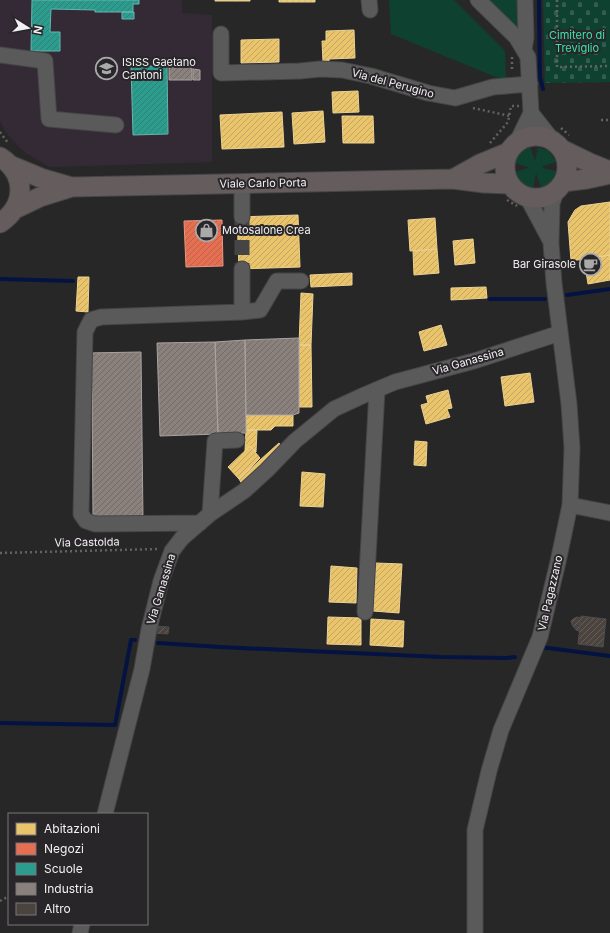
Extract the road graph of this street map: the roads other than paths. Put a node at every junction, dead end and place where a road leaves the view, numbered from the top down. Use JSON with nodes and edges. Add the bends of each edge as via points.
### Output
{"nodes":[{"id":1,"x":478,"y":0,"type":"edge"},
{"id":2,"x":525,"y":0,"type":"edge"},
{"id":3,"x":221,"y":34,"type":"dead end"},
{"id":4,"x":524,"y":49,"type":"junction"},
{"id":5,"x":0,"y":55,"type":"edge"},
{"id":6,"x":530,"y":84,"type":"junction"},
{"id":7,"x":528,"y":110,"type":"junction"},
{"id":8,"x":116,"y":125,"type":"dead end"},
{"id":9,"x":557,"y":146,"type":"junction"},
{"id":10,"x":513,"y":148,"type":"junction"},
{"id":11,"x":6,"y":156,"type":"edge"},
{"id":12,"x":610,"y":170,"type":"edge"},
{"id":13,"x":610,"y":174,"type":"edge"},
{"id":14,"x":453,"y":179,"type":"junction"},
{"id":15,"x":242,"y":184,"type":"junction"},
{"id":16,"x":560,"y":186,"type":"junction"},
{"id":17,"x":72,"y":187,"type":"junction"},
{"id":18,"x":507,"y":191,"type":"junction"},
{"id":19,"x":524,"y":202,"type":"junction"},
{"id":20,"x":15,"y":209,"type":"junction"},
{"id":21,"x":242,"y":217,"type":"tunnel mouth"},
{"id":22,"x":0,"y":223,"type":"edge"},
{"id":23,"x":551,"y":243,"type":"junction"},
{"id":24,"x":242,"y":269,"type":"tunnel mouth"},
{"id":25,"x":301,"y":281,"type":"dead end"},
{"id":26,"x":242,"y":312,"type":"junction"},
{"id":27,"x":560,"y":333,"type":"junction"},
{"id":28,"x":377,"y":390,"type":"junction"},
{"id":29,"x":237,"y":440,"type":"dead end"},
{"id":30,"x":570,"y":505,"type":"junction"},
{"id":31,"x":610,"y":512,"type":"edge"},
{"id":32,"x":205,"y":518,"type":"junction"},
{"id":33,"x":365,"y":612,"type":"dead end"},
{"id":34,"x":105,"y":813,"type":"edge"},
{"id":35,"x":475,"y":933,"type":"edge"}],
"edges":[{"from":1,"to":4,"type":"street","via":[[513,34]]},
{"from":2,"to":4,"type":"street"},
{"from":3,"to":6,"type":"street","name":"Via del Perugino","via":[[221,73],[342,70],[455,98],[493,86]]},
{"from":4,"to":6,"type":"street","via":[[528,57]]},
{"from":5,"to":8,"type":"street","via":[[45,61],[49,119]]},
{"from":6,"to":7,"type":"street"},
{"from":7,"to":9,"type":"street"},
{"from":7,"to":10,"type":"street"},
{"from":9,"to":10,"type":"main road","name":"Viale Carlo Porta","via":[[545,138],[535,136],[525,138]]},
{"from":9,"to":12,"type":"main road","name":"Viale Carlo Porta"},
{"from":9,"to":16,"type":"main road","via":[[565,157],[566,165],[566,174]]},
{"from":10,"to":14,"type":"main road","name":"Viale Carlo Porta"},
{"from":10,"to":18,"type":"main road","via":[[506,160]]},
{"from":11,"to":17,"type":"main road","name":"Viale Carlo Porta","via":[[40,178]]},
{"from":11,"to":20,"type":"main road","via":[[18,176],[20,187]]},
{"from":13,"to":16,"type":"main road"},
{"from":14,"to":15,"type":"main road","name":"Viale Carlo Porta"},
{"from":14,"to":18,"type":"main road","name":"Viale Carlo Porta","via":[[484,183]]},
{"from":15,"to":17,"type":"main road","name":"Viale Carlo Porta"},
{"from":15,"to":21,"type":"street"},
{"from":16,"to":19,"type":"main road","via":[[550,194]]},
{"from":16,"to":23,"type":"street","name":"Via Pagazzano","via":[[552,203]]},
{"from":17,"to":20,"type":"main road","name":"Viale Carlo Porta","via":[[40,197]]},
{"from":18,"to":19,"type":"main road","via":[[514,189]]},
{"from":19,"to":23,"type":"street","name":"Via Pagazzano"},
{"from":20,"to":22,"type":"main road","name":"Viale Carlo Porta"},
{"from":23,"to":27,"type":"street","name":"Via Pagazzano"},
{"from":24,"to":26,"type":"street"},
{"from":25,"to":26,"type":"street","via":[[277,281],[260,310]]},
{"from":26,"to":32,"type":"street","via":[[101,317],[91,320],[85,332],[82,514],[86,521],[95,524]]},
{"from":27,"to":28,"type":"street","name":"Via Ganassina","via":[[474,361],[395,382]]},
{"from":27,"to":30,"type":"street","name":"Via Pagazzano","via":[[572,448]]},
{"from":28,"to":32,"type":"street","name":"Via Ganassina","via":[[334,409],[295,441],[244,491]]},
{"from":28,"to":33,"type":"street"},
{"from":29,"to":32,"type":"street","via":[[215,441]]},
{"from":30,"to":31,"type":"street"},
{"from":30,"to":35,"type":"street","name":"Via Pagazzano","via":[[540,637],[501,730],[475,830]]},
{"from":32,"to":34,"type":"street","name":"Via Ganassina","via":[[174,548],[162,581]]}]}
